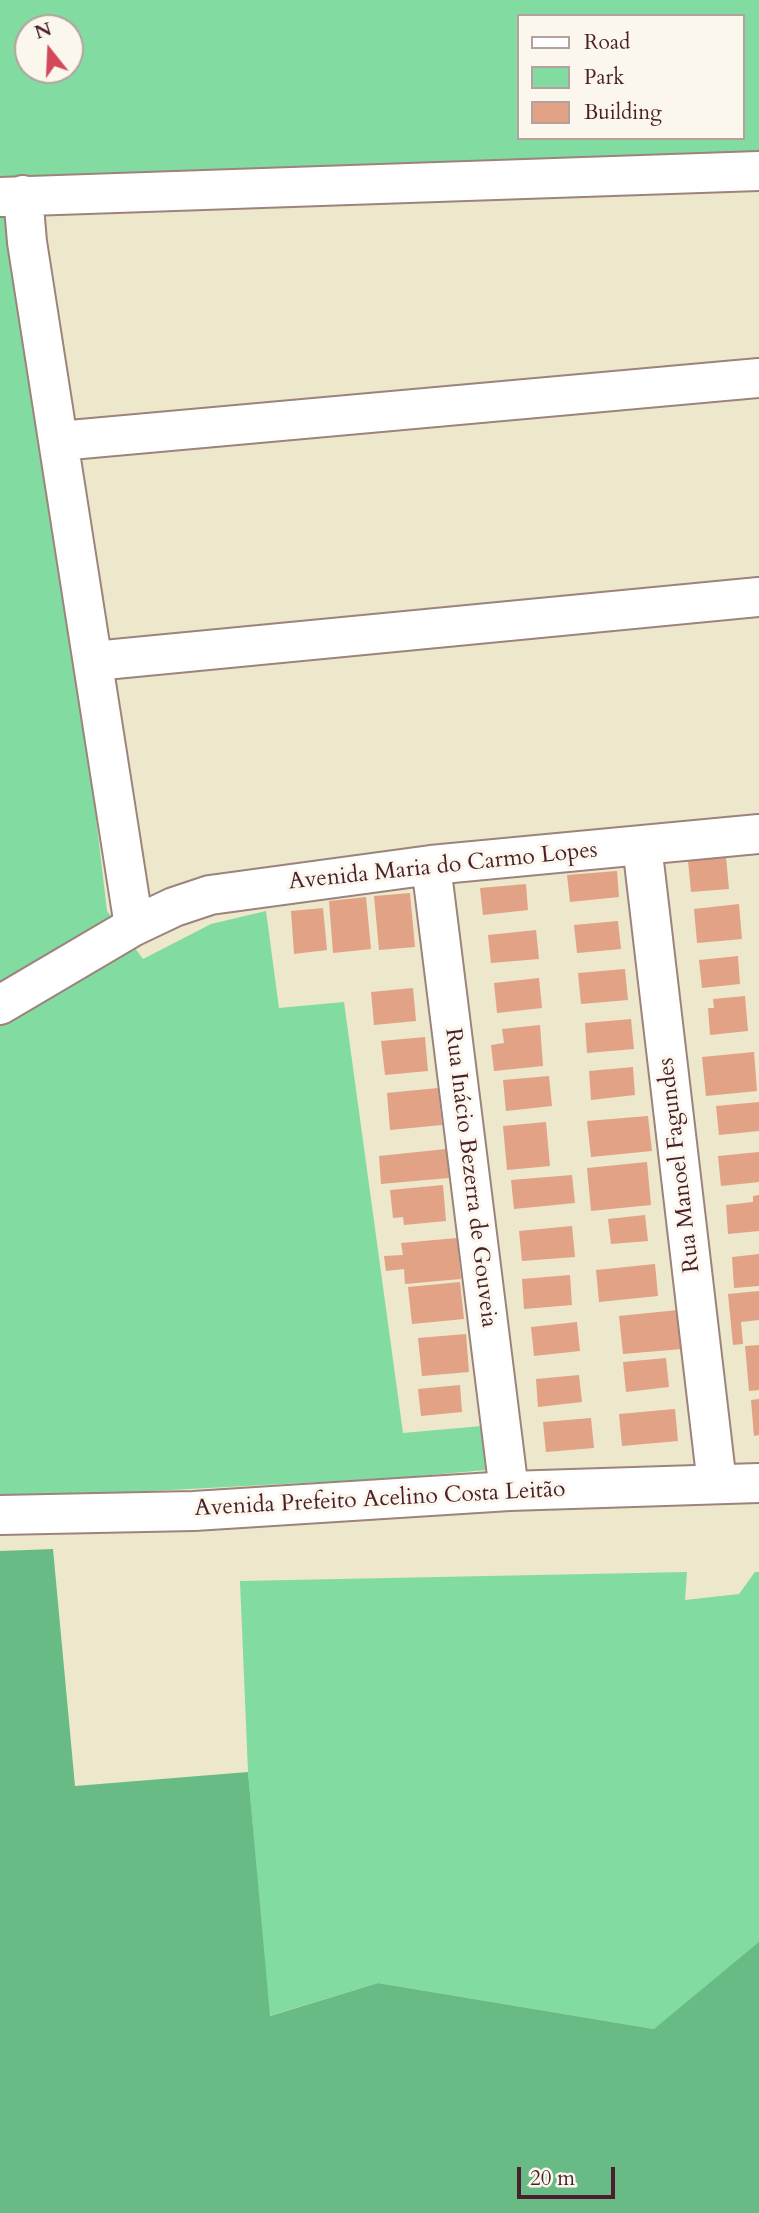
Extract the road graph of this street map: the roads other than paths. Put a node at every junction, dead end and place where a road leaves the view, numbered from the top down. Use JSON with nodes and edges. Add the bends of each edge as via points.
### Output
{"nodes":[{"id":1,"x":759,"y":171,"type":"edge"},
{"id":2,"x":12,"y":196,"type":"edge"},
{"id":3,"x":14,"y":243,"type":"edge"},
{"id":4,"x":759,"y":379,"type":"edge"},
{"id":5,"x":59,"y":441,"type":"junction"},
{"id":6,"x":759,"y":597,"type":"edge"},
{"id":7,"x":94,"y":661,"type":"junction"},
{"id":8,"x":759,"y":834,"type":"edge"},
{"id":9,"x":642,"y":845,"type":"junction"},
{"id":10,"x":431,"y":865,"type":"junction"},
{"id":11,"x":134,"y":926,"type":"junction"},
{"id":12,"x":0,"y":1005,"type":"edge"},
{"id":13,"x":759,"y":1483,"type":"edge"},
{"id":14,"x":717,"y":1484,"type":"junction"},
{"id":15,"x":509,"y":1491,"type":"junction"},
{"id":16,"x":0,"y":1515,"type":"edge"}],
"edges":[{"from":1,"to":2,"type":"street"},
{"from":2,"to":3,"type":"street"},
{"from":3,"to":5,"type":"street"},
{"from":4,"to":5,"type":"street"},
{"from":5,"to":7,"type":"street"},
{"from":6,"to":7,"type":"street"},
{"from":7,"to":11,"type":"street"},
{"from":8,"to":9,"type":"street","name":"Avenida Maria do Carmo Lopes"},
{"from":9,"to":10,"type":"street","name":"Avenida Maria do Carmo Lopes"},
{"from":9,"to":14,"type":"street","name":"Rua Manoel Fagundes"},
{"from":10,"to":11,"type":"street","name":"Avenida Maria do Carmo Lopes","via":[[210,895]]},
{"from":10,"to":15,"type":"street","name":"Rua Inácio Bezerra de Gouveia"},
{"from":11,"to":12,"type":"street","name":"Avenida Maria do Carmo Lopes"},
{"from":13,"to":14,"type":"street","name":"Avenida Prefeito Acelino Costa Leitão"},
{"from":14,"to":15,"type":"street","name":"Avenida Prefeito Acelino Costa Leitão"},
{"from":15,"to":16,"type":"street","name":"Avenida Prefeito Acelino Costa Leitão","via":[[194,1511]]}]}
